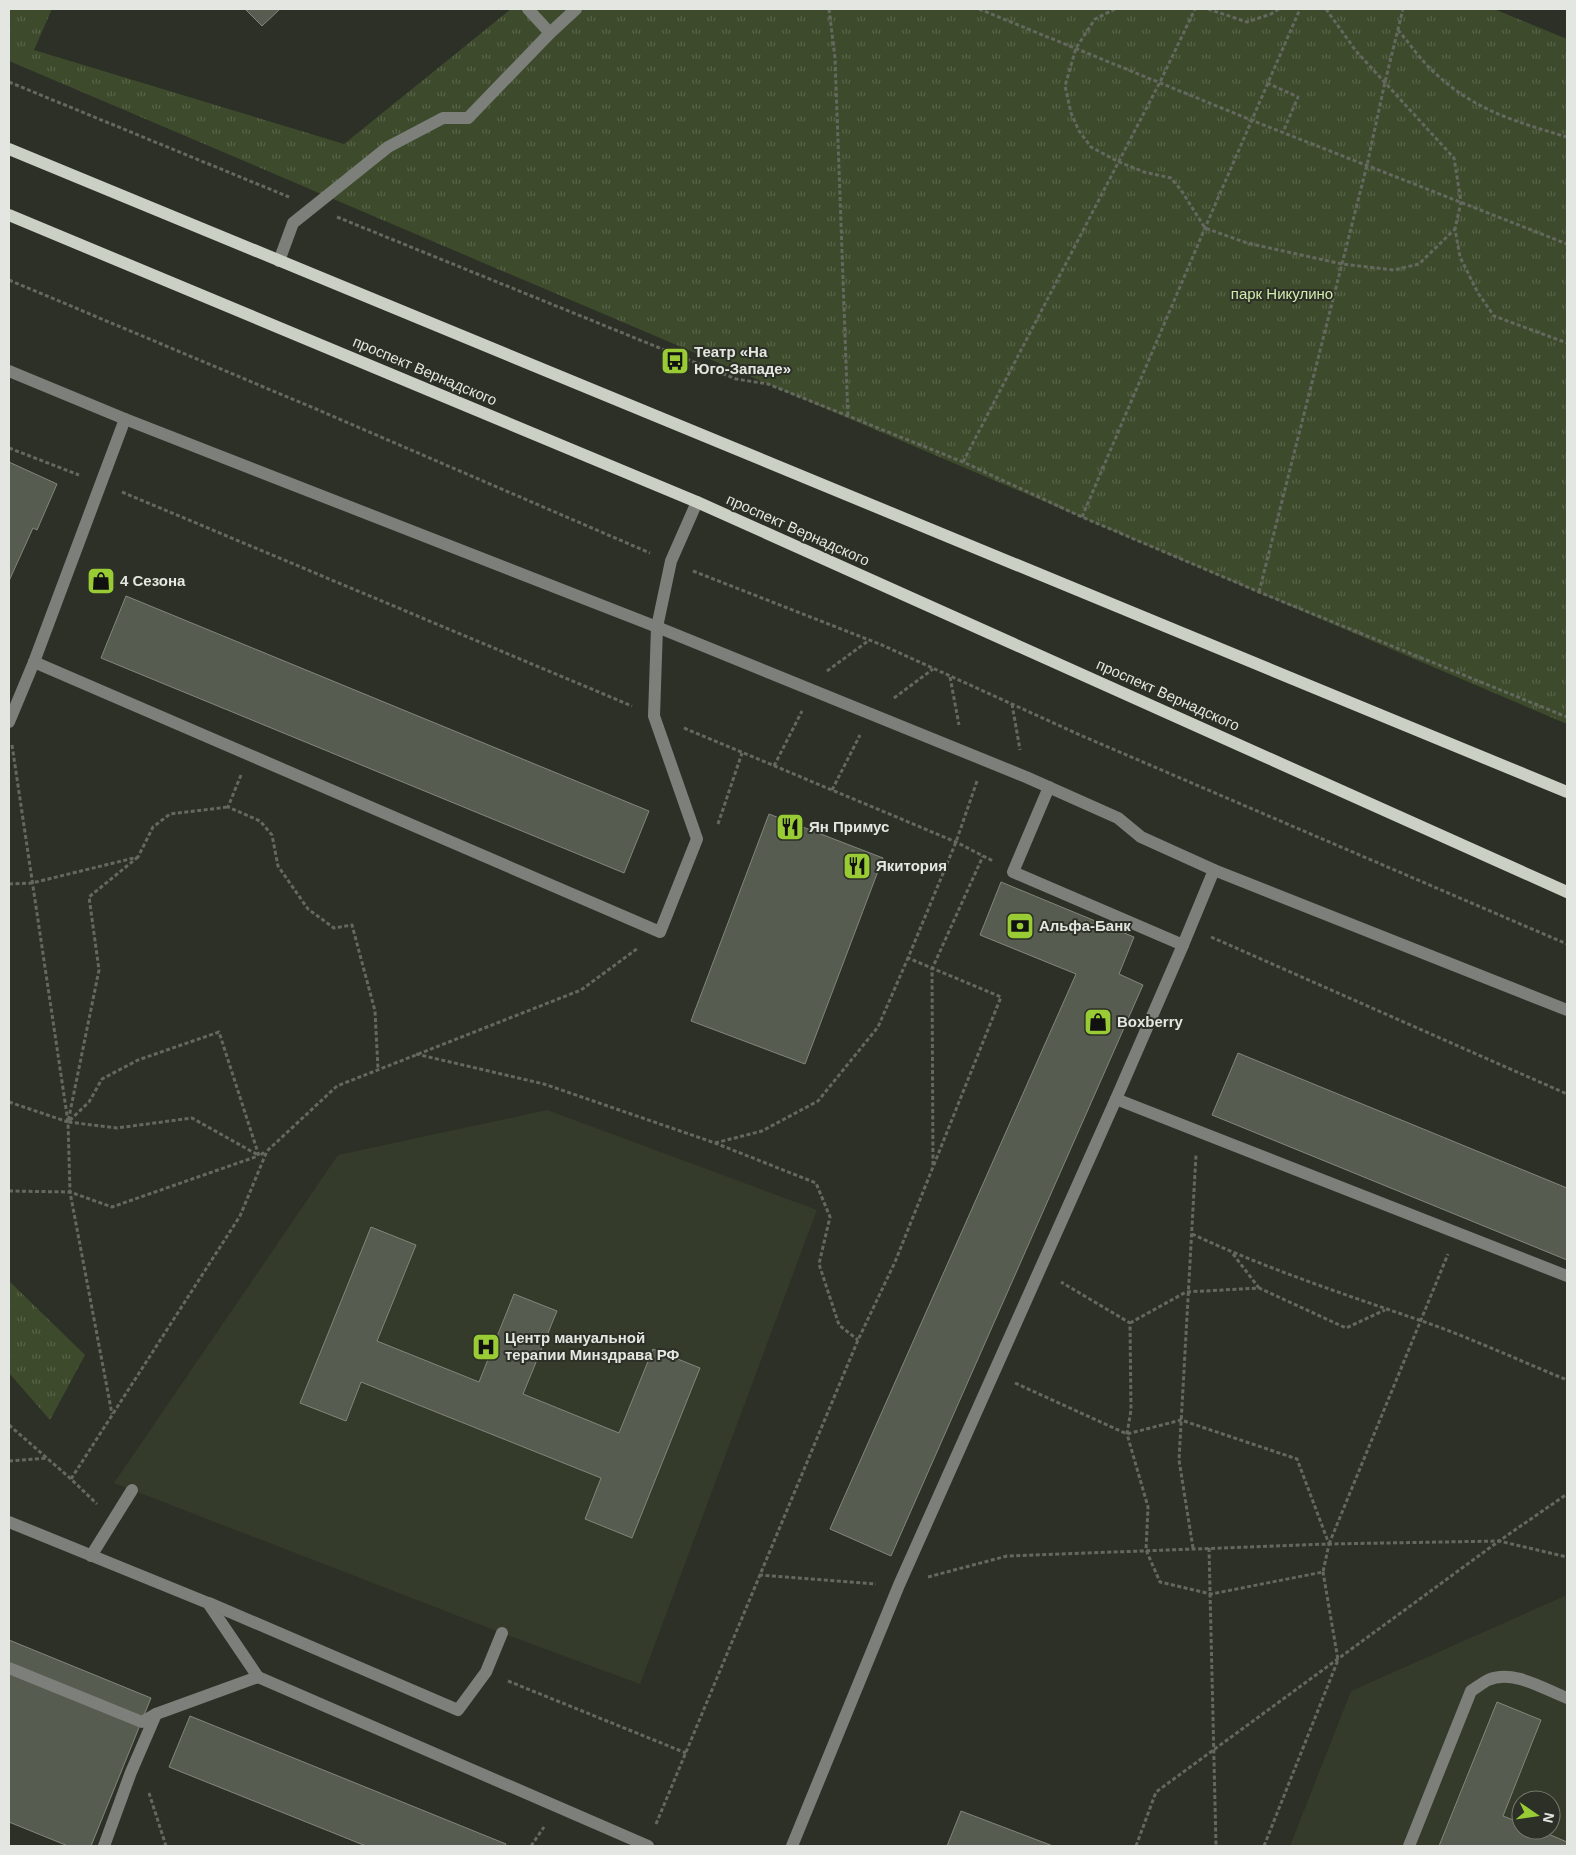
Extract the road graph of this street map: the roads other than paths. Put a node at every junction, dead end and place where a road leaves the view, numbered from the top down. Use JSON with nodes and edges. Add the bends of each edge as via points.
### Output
{"nodes":[{"id":1,"x":528,"y":9,"type":"edge"},
{"id":2,"x":576,"y":9,"type":"edge"},
{"id":3,"x":550,"y":32,"type":"junction"},
{"id":4,"x":9,"y":149,"type":"edge"},
{"id":5,"x":9,"y":216,"type":"edge"},
{"id":6,"x":279,"y":260,"type":"junction"},
{"id":7,"x":9,"y":371,"type":"edge"},
{"id":8,"x":124,"y":419,"type":"junction"},
{"id":9,"x":697,"y":502,"type":"junction"},
{"id":10,"x":657,"y":627,"type":"junction"},
{"id":11,"x":34,"y":662,"type":"junction"},
{"id":12,"x":9,"y":722,"type":"edge"},
{"id":13,"x":1049,"y":787,"type":"junction"},
{"id":14,"x":1567,"y":792,"type":"edge"},
{"id":15,"x":1214,"y":870,"type":"junction"},
{"id":16,"x":1567,"y":892,"type":"edge"},
{"id":17,"x":1183,"y":945,"type":"junction"},
{"id":18,"x":1567,"y":1010,"type":"edge"},
{"id":19,"x":1116,"y":1098,"type":"junction"},
{"id":20,"x":1567,"y":1276,"type":"edge"},
{"id":21,"x":132,"y":1490,"type":"dead end"},
{"id":22,"x":9,"y":1522,"type":"edge"},
{"id":23,"x":91,"y":1556,"type":"junction"},
{"id":24,"x":207,"y":1602,"type":"junction"},
{"id":25,"x":502,"y":1633,"type":"dead end"},
{"id":26,"x":9,"y":1668,"type":"edge"},
{"id":27,"x":258,"y":1677,"type":"junction"},
{"id":28,"x":1567,"y":1698,"type":"edge"},
{"id":29,"x":156,"y":1714,"type":"junction"},
{"id":30,"x":104,"y":1846,"type":"edge"},
{"id":31,"x":648,"y":1846,"type":"edge"},
{"id":32,"x":792,"y":1846,"type":"edge"},
{"id":33,"x":1409,"y":1846,"type":"edge"}],
"edges":[{"from":1,"to":3,"type":"lane"},
{"from":2,"to":3,"type":"lane"},
{"from":3,"to":6,"type":"lane","via":[[468,118],[443,118],[388,146],[293,223]]},
{"from":4,"to":6,"type":"main road"},
{"from":5,"to":9,"type":"main road","name":"проспект Вернадского"},
{"from":6,"to":14,"type":"main road"},
{"from":7,"to":8,"type":"lane"},
{"from":8,"to":10,"type":"lane"},
{"from":8,"to":11,"type":"lane"},
{"from":9,"to":10,"type":"lane","via":[[671,561]]},
{"from":9,"to":16,"type":"main road","name":"проспект Вернадского"},
{"from":10,"to":11,"type":"lane","via":[[654,716],[697,839],[660,932]]},
{"from":10,"to":13,"type":"lane"},
{"from":11,"to":12,"type":"lane"},
{"from":13,"to":15,"type":"lane","via":[[1118,818],[1141,837]]},
{"from":13,"to":17,"type":"lane","via":[[1013,872]]},
{"from":15,"to":17,"type":"lane"},
{"from":15,"to":18,"type":"lane"},
{"from":17,"to":19,"type":"lane"},
{"from":19,"to":20,"type":"lane"},
{"from":19,"to":32,"type":"lane","via":[[899,1585]]},
{"from":21,"to":23,"type":"lane"},
{"from":22,"to":23,"type":"lane"},
{"from":23,"to":24,"type":"lane"},
{"from":24,"to":25,"type":"lane","via":[[458,1710],[486,1672]]},
{"from":24,"to":27,"type":"lane"},
{"from":26,"to":29,"type":"lane","via":[[142,1722]]},
{"from":27,"to":29,"type":"lane"},
{"from":27,"to":31,"type":"lane"},
{"from":28,"to":33,"type":"lane","via":[[1521,1679],[1501,1677],[1487,1680],[1471,1692]]},
{"from":29,"to":30,"type":"lane"}]}
